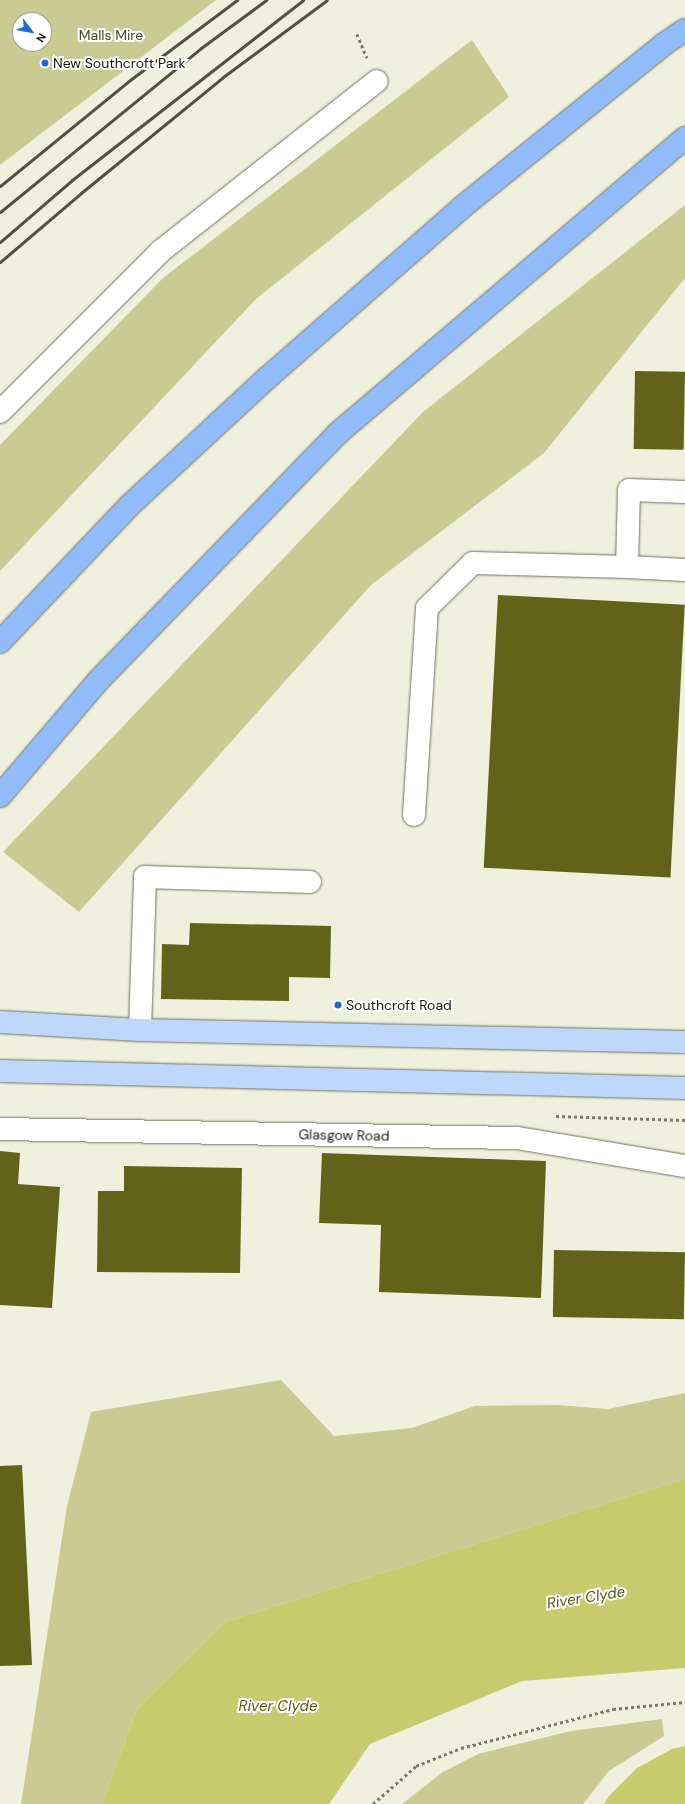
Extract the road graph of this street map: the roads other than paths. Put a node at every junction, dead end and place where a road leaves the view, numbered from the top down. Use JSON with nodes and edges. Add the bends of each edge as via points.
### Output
{"nodes":[{"id":1,"x":685,"y":30,"type":"edge"},
{"id":2,"x":377,"y":81,"type":"dead end"},
{"id":3,"x":685,"y":138,"type":"edge"},
{"id":4,"x":0,"y":412,"type":"edge"},
{"id":5,"x":685,"y":492,"type":"edge"},
{"id":6,"x":627,"y":567,"type":"junction"},
{"id":7,"x":685,"y":570,"type":"edge"},
{"id":8,"x":0,"y":642,"type":"edge"},
{"id":9,"x":0,"y":796,"type":"edge"},
{"id":10,"x":414,"y":815,"type":"dead end"},
{"id":11,"x":310,"y":882,"type":"dead end"},
{"id":12,"x":0,"y":1022,"type":"edge"},
{"id":13,"x":140,"y":1030,"type":"junction"},
{"id":14,"x":685,"y":1042,"type":"edge"},
{"id":15,"x":0,"y":1071,"type":"edge"},
{"id":16,"x":685,"y":1088,"type":"edge"},
{"id":17,"x":0,"y":1129,"type":"edge"},
{"id":18,"x":685,"y":1166,"type":"edge"}],
"edges":[{"from":1,"to":8,"type":"highway","via":[[664,44],[461,208],[266,379],[128,506]]},
{"from":2,"to":4,"type":"street","via":[[162,250]]},
{"from":3,"to":9,"type":"highway","via":[[337,434],[98,680]]},
{"from":5,"to":6,"type":"street","via":[[629,490]]},
{"from":6,"to":7,"type":"street"},
{"from":6,"to":10,"type":"street","via":[[473,563],[427,608]]},
{"from":11,"to":13,"type":"street","via":[[145,877]]},
{"from":12,"to":13,"type":"main road"},
{"from":13,"to":14,"type":"main road"},
{"from":15,"to":16,"type":"main road"},
{"from":17,"to":18,"type":"street","name":"Glasgow Road","via":[[517,1138]]}]}
